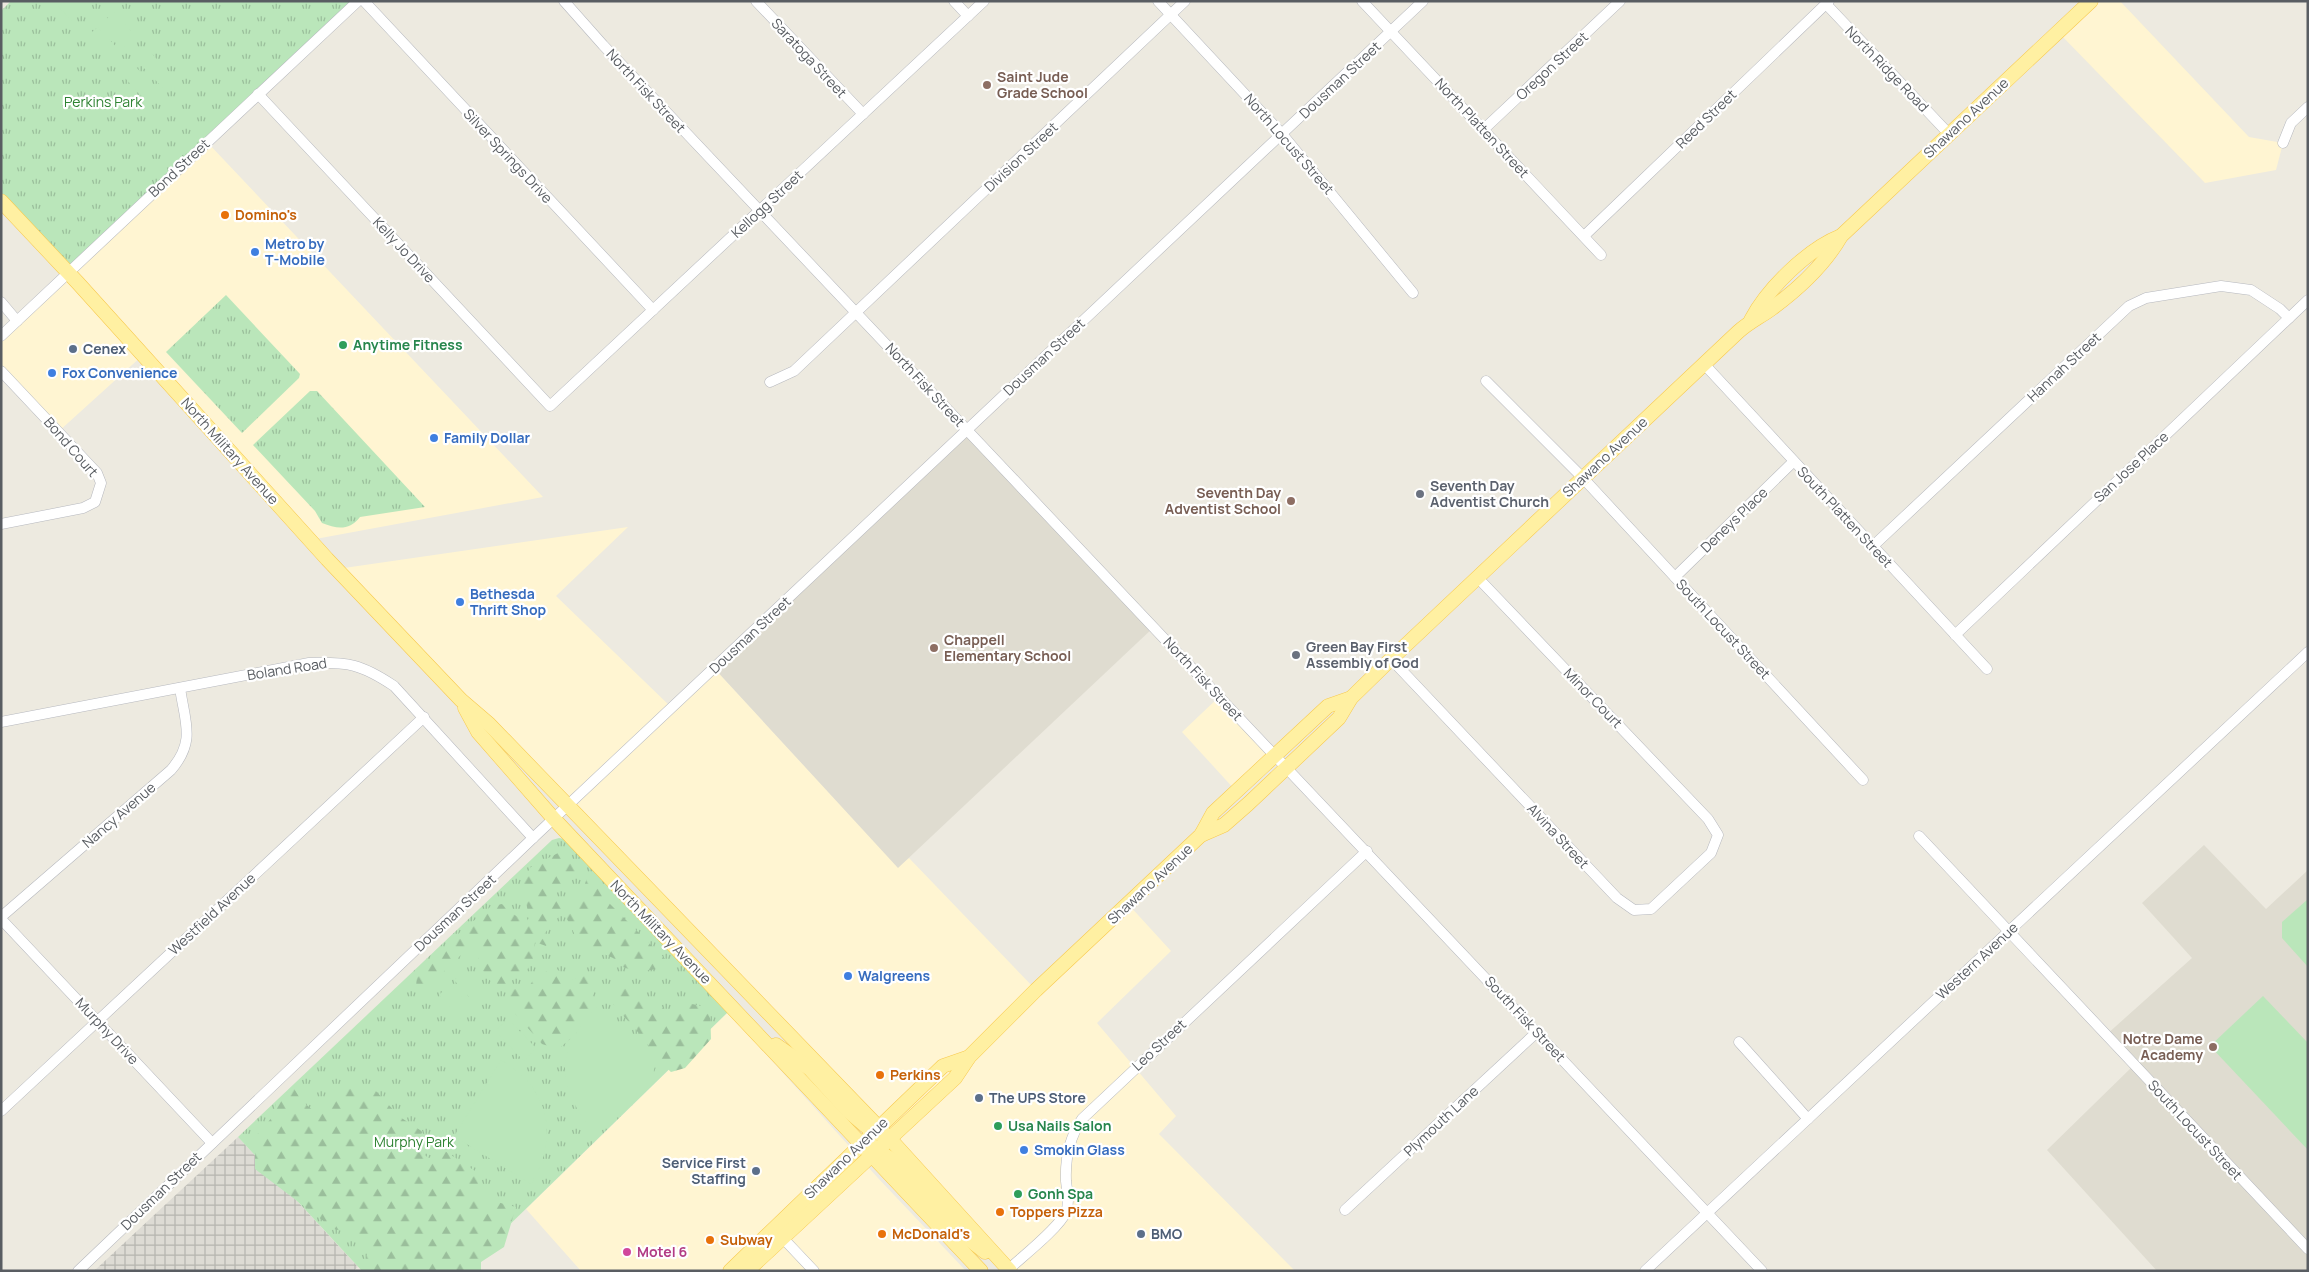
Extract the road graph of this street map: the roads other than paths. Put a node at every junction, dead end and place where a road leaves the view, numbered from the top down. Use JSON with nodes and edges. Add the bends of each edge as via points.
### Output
{"nodes":[{"id":1,"x":358,"y":1,"type":"edge"},
{"id":2,"x":364,"y":1,"type":"edge"},
{"id":3,"x":564,"y":1,"type":"edge"},
{"id":4,"x":756,"y":1,"type":"edge"},
{"id":5,"x":954,"y":1,"type":"edge"},
{"id":6,"x":984,"y":1,"type":"edge"},
{"id":7,"x":1158,"y":1,"type":"edge"},
{"id":8,"x":1185,"y":1,"type":"edge"},
{"id":9,"x":1362,"y":1,"type":"edge"},
{"id":10,"x":1424,"y":1,"type":"edge"},
{"id":11,"x":1620,"y":1,"type":"edge"},
{"id":12,"x":2091,"y":1,"type":"edge"},
{"id":13,"x":1827,"y":3,"type":"edge"},
{"id":14,"x":1171,"y":15,"type":"junction"},
{"id":15,"x":968,"y":16,"type":"junction"},
{"id":16,"x":1391,"y":32,"type":"junction"},
{"id":17,"x":258,"y":94,"type":"junction"},
{"id":18,"x":2308,"y":107,"type":"edge"},
{"id":19,"x":862,"y":114,"type":"junction"},
{"id":20,"x":1483,"y":130,"type":"junction"},
{"id":21,"x":1282,"y":134,"type":"junction"},
{"id":22,"x":1949,"y":134,"type":"junction"},
{"id":23,"x":2283,"y":143,"type":"dead end"},
{"id":24,"x":1,"y":201,"type":"edge"},
{"id":25,"x":760,"y":210,"type":"junction"},
{"id":26,"x":1584,"y":236,"type":"junction"},
{"id":27,"x":1602,"y":255,"type":"dead end"},
{"id":28,"x":68,"y":272,"type":"junction"},
{"id":29,"x":1413,"y":293,"type":"dead end"},
{"id":30,"x":2308,"y":300,"type":"edge"},
{"id":31,"x":1,"y":302,"type":"edge"},
{"id":32,"x":653,"y":310,"type":"junction"},
{"id":33,"x":856,"y":312,"type":"junction"},
{"id":34,"x":2289,"y":318,"type":"junction"},
{"id":35,"x":17,"y":321,"type":"junction"},
{"id":36,"x":1,"y":336,"type":"edge"},
{"id":37,"x":1704,"y":364,"type":"junction"},
{"id":38,"x":1,"y":372,"type":"edge"},
{"id":39,"x":1486,"y":381,"type":"dead end"},
{"id":40,"x":770,"y":382,"type":"dead end"},
{"id":41,"x":550,"y":406,"type":"joint"},
{"id":42,"x":968,"y":430,"type":"junction"},
{"id":43,"x":1793,"y":462,"type":"junction"},
{"id":44,"x":1582,"y":478,"type":"junction"},
{"id":45,"x":1,"y":524,"type":"edge"},
{"id":46,"x":1872,"y":547,"type":"junction"},
{"id":47,"x":1477,"y":577,"type":"junction"},
{"id":48,"x":1675,"y":577,"type":"junction"},
{"id":49,"x":1955,"y":635,"type":"junction"},
{"id":50,"x":2308,"y":652,"type":"edge"},
{"id":51,"x":1391,"y":659,"type":"junction"},
{"id":52,"x":1987,"y":669,"type":"dead end"},
{"id":53,"x":180,"y":688,"type":"junction"},
{"id":54,"x":1351,"y":698,"type":"junction"},
{"id":55,"x":461,"y":700,"type":"junction"},
{"id":56,"x":424,"y":717,"type":"junction"},
{"id":57,"x":1,"y":722,"type":"edge"},
{"id":58,"x":1275,"y":755,"type":"junction"},
{"id":59,"x":1287,"y":767,"type":"junction"},
{"id":60,"x":1863,"y":780,"type":"dead end"},
{"id":61,"x":568,"y":806,"type":"junction"},
{"id":62,"x":554,"y":819,"type":"junction"},
{"id":63,"x":1708,"y":819,"type":"joint"},
{"id":64,"x":1201,"y":835,"type":"junction"},
{"id":65,"x":1919,"y":836,"type":"dead end"},
{"id":66,"x":534,"y":838,"type":"junction"},
{"id":67,"x":1367,"y":852,"type":"junction"},
{"id":68,"x":1,"y":918,"type":"edge"},
{"id":69,"x":2009,"y":932,"type":"junction"},
{"id":70,"x":97,"y":1020,"type":"junction"},
{"id":71,"x":753,"y":1030,"type":"junction"},
{"id":72,"x":1537,"y":1032,"type":"junction"},
{"id":73,"x":1739,"y":1042,"type":"dead end"},
{"id":74,"x":969,"y":1057,"type":"junction"},
{"id":75,"x":1,"y":1111,"type":"edge"},
{"id":76,"x":1808,"y":1119,"type":"junction"},
{"id":77,"x":875,"y":1129,"type":"junction"},
{"id":78,"x":890,"y":1138,"type":"junction"},
{"id":79,"x":212,"y":1143,"type":"junction"},
{"id":80,"x":861,"y":1143,"type":"junction"},
{"id":81,"x":876,"y":1152,"type":"junction"},
{"id":82,"x":1345,"y":1210,"type":"dead end"},
{"id":83,"x":1708,"y":1213,"type":"junction"},
{"id":84,"x":773,"y":1228,"type":"junction"},
{"id":85,"x":783,"y":1239,"type":"junction"},
{"id":86,"x":2308,"y":1249,"type":"edge"},
{"id":87,"x":1010,"y":1270,"type":"edge"},
{"id":88,"x":78,"y":1271,"type":"edge"},
{"id":89,"x":730,"y":1271,"type":"edge"},
{"id":90,"x":747,"y":1271,"type":"edge"},
{"id":91,"x":814,"y":1271,"type":"edge"},
{"id":92,"x":980,"y":1271,"type":"edge"},
{"id":93,"x":1645,"y":1271,"type":"edge"},
{"id":94,"x":1762,"y":1271,"type":"edge"}],
"edges":[{"from":1,"to":17,"type":"street","name":"Bond Street"},
{"from":2,"to":32,"type":"street","name":"Silver Springs Drive"},
{"from":3,"to":25,"type":"street","name":"North Fisk Street"},
{"from":4,"to":19,"type":"street","name":"Saratoga Street"},
{"from":5,"to":15,"type":"street"},
{"from":6,"to":15,"type":"street","name":"Kellogg Street"},
{"from":7,"to":14,"type":"street","name":"North Locust Street"},
{"from":8,"to":14,"type":"street","name":"Division Street"},
{"from":9,"to":16,"type":"street","name":"North Platten Street"},
{"from":10,"to":16,"type":"street","name":"Dousman Street"},
{"from":11,"to":20,"type":"street","name":"Oregon Street"},
{"from":12,"to":22,"type":"main road","name":"Shawano Avenue"},
{"from":13,"to":22,"type":"street","name":"North Ridge Road"},
{"from":13,"to":26,"type":"street","name":"Reed Street"},
{"from":14,"to":21,"type":"street","name":"North Locust Street"},
{"from":14,"to":33,"type":"street","name":"Division Street"},
{"from":15,"to":19,"type":"street","name":"Kellogg Street"},
{"from":16,"to":20,"type":"street","name":"North Platten Street"},
{"from":16,"to":21,"type":"street","name":"Dousman Street"},
{"from":17,"to":28,"type":"street","name":"Bond Street"},
{"from":17,"to":41,"type":"street","name":"Kelly Jo Drive"},
{"from":18,"to":23,"type":"street","via":[[2291,123]]},
{"from":19,"to":25,"type":"street","name":"Kellogg Street"},
{"from":20,"to":26,"type":"street","name":"North Platten Street"},
{"from":21,"to":29,"type":"street","name":"North Locust Street"},
{"from":21,"to":42,"type":"street","name":"Dousman Street"},
{"from":22,"to":37,"type":"main road","name":"Shawano Avenue","via":[[1841,236],[1832,251],[1797,287],[1769,311],[1752,320]]},
{"from":24,"to":28,"type":"main road","name":"North Military Avenue"},
{"from":25,"to":32,"type":"street","name":"Kellogg Street"},
{"from":25,"to":33,"type":"street","name":"North Fisk Street"},
{"from":26,"to":27,"type":"street","name":"North Platten Street"},
{"from":28,"to":35,"type":"street","name":"Bond Street"},
{"from":28,"to":55,"type":"main road","name":"North Military Avenue","via":[[327,559]]},
{"from":30,"to":34,"type":"street","name":"San Jose Place"},
{"from":31,"to":35,"type":"street"},
{"from":32,"to":41,"type":"street","name":"Kellogg Street"},
{"from":33,"to":40,"type":"street","name":"Division Street","via":[[794,371]]},
{"from":33,"to":42,"type":"street","name":"North Fisk Street"},
{"from":34,"to":46,"type":"street","name":"Hannah Street","via":[[2252,290],[2221,286],[2146,298],[2129,306]]},
{"from":34,"to":49,"type":"street","name":"San Jose Place"},
{"from":35,"to":36,"type":"street","name":"Bond Street"},
{"from":37,"to":43,"type":"street","name":"South Platten Street"},
{"from":37,"to":44,"type":"main road","name":"Shawano Avenue"},
{"from":38,"to":45,"type":"street","name":"Bond Court","via":[[97,473],[101,483],[94,502],[84,508]]},
{"from":39,"to":44,"type":"street"},
{"from":42,"to":58,"type":"street","name":"North Fisk Street"},
{"from":42,"to":61,"type":"street","name":"Dousman Street"},
{"from":43,"to":46,"type":"street","name":"South Platten Street"},
{"from":43,"to":48,"type":"street","name":"Deneys Place"},
{"from":44,"to":47,"type":"main road","name":"Shawano Avenue"},
{"from":44,"to":48,"type":"street","name":"South Locust Street"},
{"from":46,"to":49,"type":"street","name":"South Platten Street"},
{"from":47,"to":51,"type":"main road","name":"Shawano Avenue"},
{"from":47,"to":63,"type":"street","name":"Minor Court"},
{"from":48,"to":60,"type":"street","name":"South Locust Street"},
{"from":49,"to":52,"type":"street","name":"South Platten Street"},
{"from":50,"to":69,"type":"street","name":"Western Avenue"},
{"from":51,"to":54,"type":"main road","name":"Shawano Avenue"},
{"from":51,"to":63,"type":"street","name":"Alvina Street","via":[[1617,898],[1634,910],[1651,908],[1711,854],[1718,835]]},
{"from":53,"to":56,"type":"street","name":"Boland Road","via":[[309,663],[341,662],[371,671],[394,686]]},
{"from":53,"to":57,"type":"street","name":"Boland Road"},
{"from":53,"to":68,"type":"street","name":"Nancy Avenue","via":[[188,740],[181,758]]},
{"from":54,"to":58,"type":"main road","name":"Shawano Avenue","via":[[1328,706]]},
{"from":54,"to":59,"type":"main road","name":"Shawano Avenue","via":[[1340,718]]},
{"from":55,"to":61,"type":"main road","name":"North Military Avenue","via":[[489,724]]},
{"from":55,"to":62,"type":"main road","name":"North Military Avenue","via":[[478,732]]},
{"from":56,"to":66,"type":"street","name":"Boland Road"},
{"from":56,"to":70,"type":"street","name":"Westfield Avenue"},
{"from":58,"to":59,"type":"street","name":"North Fisk Street"},
{"from":58,"to":64,"type":"main road","name":"Shawano Avenue","via":[[1213,813]]},
{"from":59,"to":64,"type":"main road","name":"Shawano Avenue","via":[[1224,826]]},
{"from":59,"to":67,"type":"street","name":"South Fisk Street"},
{"from":61,"to":62,"type":"street","name":"Dousman Street"},
{"from":61,"to":77,"type":"main road","name":"North Military Avenue"},
{"from":62,"to":66,"type":"street","name":"Dousman Street"},
{"from":62,"to":71,"type":"main road","name":"North Military Avenue"},
{"from":64,"to":74,"type":"main road","name":"Shawano Avenue"},
{"from":65,"to":69,"type":"street","name":"South Locust Street"},
{"from":66,"to":79,"type":"street","name":"Dousman Street"},
{"from":67,"to":72,"type":"street","name":"South Fisk Street"},
{"from":67,"to":87,"type":"street","name":"Leo Street","via":[[1090,1110],[1075,1129],[1067,1152],[1068,1203],[1065,1213]]},
{"from":68,"to":70,"type":"street","name":"Murphy Drive"},
{"from":69,"to":76,"type":"street","name":"Western Avenue"},
{"from":69,"to":86,"type":"street","name":"South Locust Street"},
{"from":70,"to":75,"type":"street","name":"Westfield Avenue"},
{"from":70,"to":79,"type":"street","name":"Murphy Drive"},
{"from":71,"to":77,"type":"main road","via":[[810,1069],[848,1111]]},
{"from":71,"to":80,"type":"main road","name":"North Military Avenue"},
{"from":72,"to":82,"type":"street","name":"Plymouth Lane"},
{"from":72,"to":83,"type":"street","name":"South Fisk Street"},
{"from":73,"to":76,"type":"street"},
{"from":74,"to":77,"type":"main road","name":"Shawano Avenue","via":[[944,1066]]},
{"from":74,"to":78,"type":"main road","name":"Shawano Avenue","via":[[955,1078]]},
{"from":76,"to":83,"type":"street","name":"Western Avenue"},
{"from":77,"to":78,"type":"main road","name":"North Military Avenue"},
{"from":77,"to":80,"type":"main road","name":"Shawano Avenue"},
{"from":78,"to":81,"type":"main road","name":"Shawano Avenue"},
{"from":78,"to":87,"type":"main road","name":"North Military Avenue"},
{"from":79,"to":88,"type":"street","name":"Dousman Street"},
{"from":80,"to":81,"type":"main road","name":"North Military Avenue"},
{"from":80,"to":84,"type":"main road","name":"Shawano Avenue"},
{"from":81,"to":85,"type":"main road","name":"Shawano Avenue"},
{"from":81,"to":87,"type":"main road","via":[[892,1160],[956,1229]]},
{"from":81,"to":92,"type":"main road"},
{"from":83,"to":93,"type":"street","name":"Western Avenue"},
{"from":83,"to":94,"type":"street","name":"South Fisk Street"},
{"from":84,"to":85,"type":"street"},
{"from":84,"to":89,"type":"main road","name":"Shawano Avenue"},
{"from":85,"to":90,"type":"main road","name":"Shawano Avenue"},
{"from":85,"to":91,"type":"street"}]}
